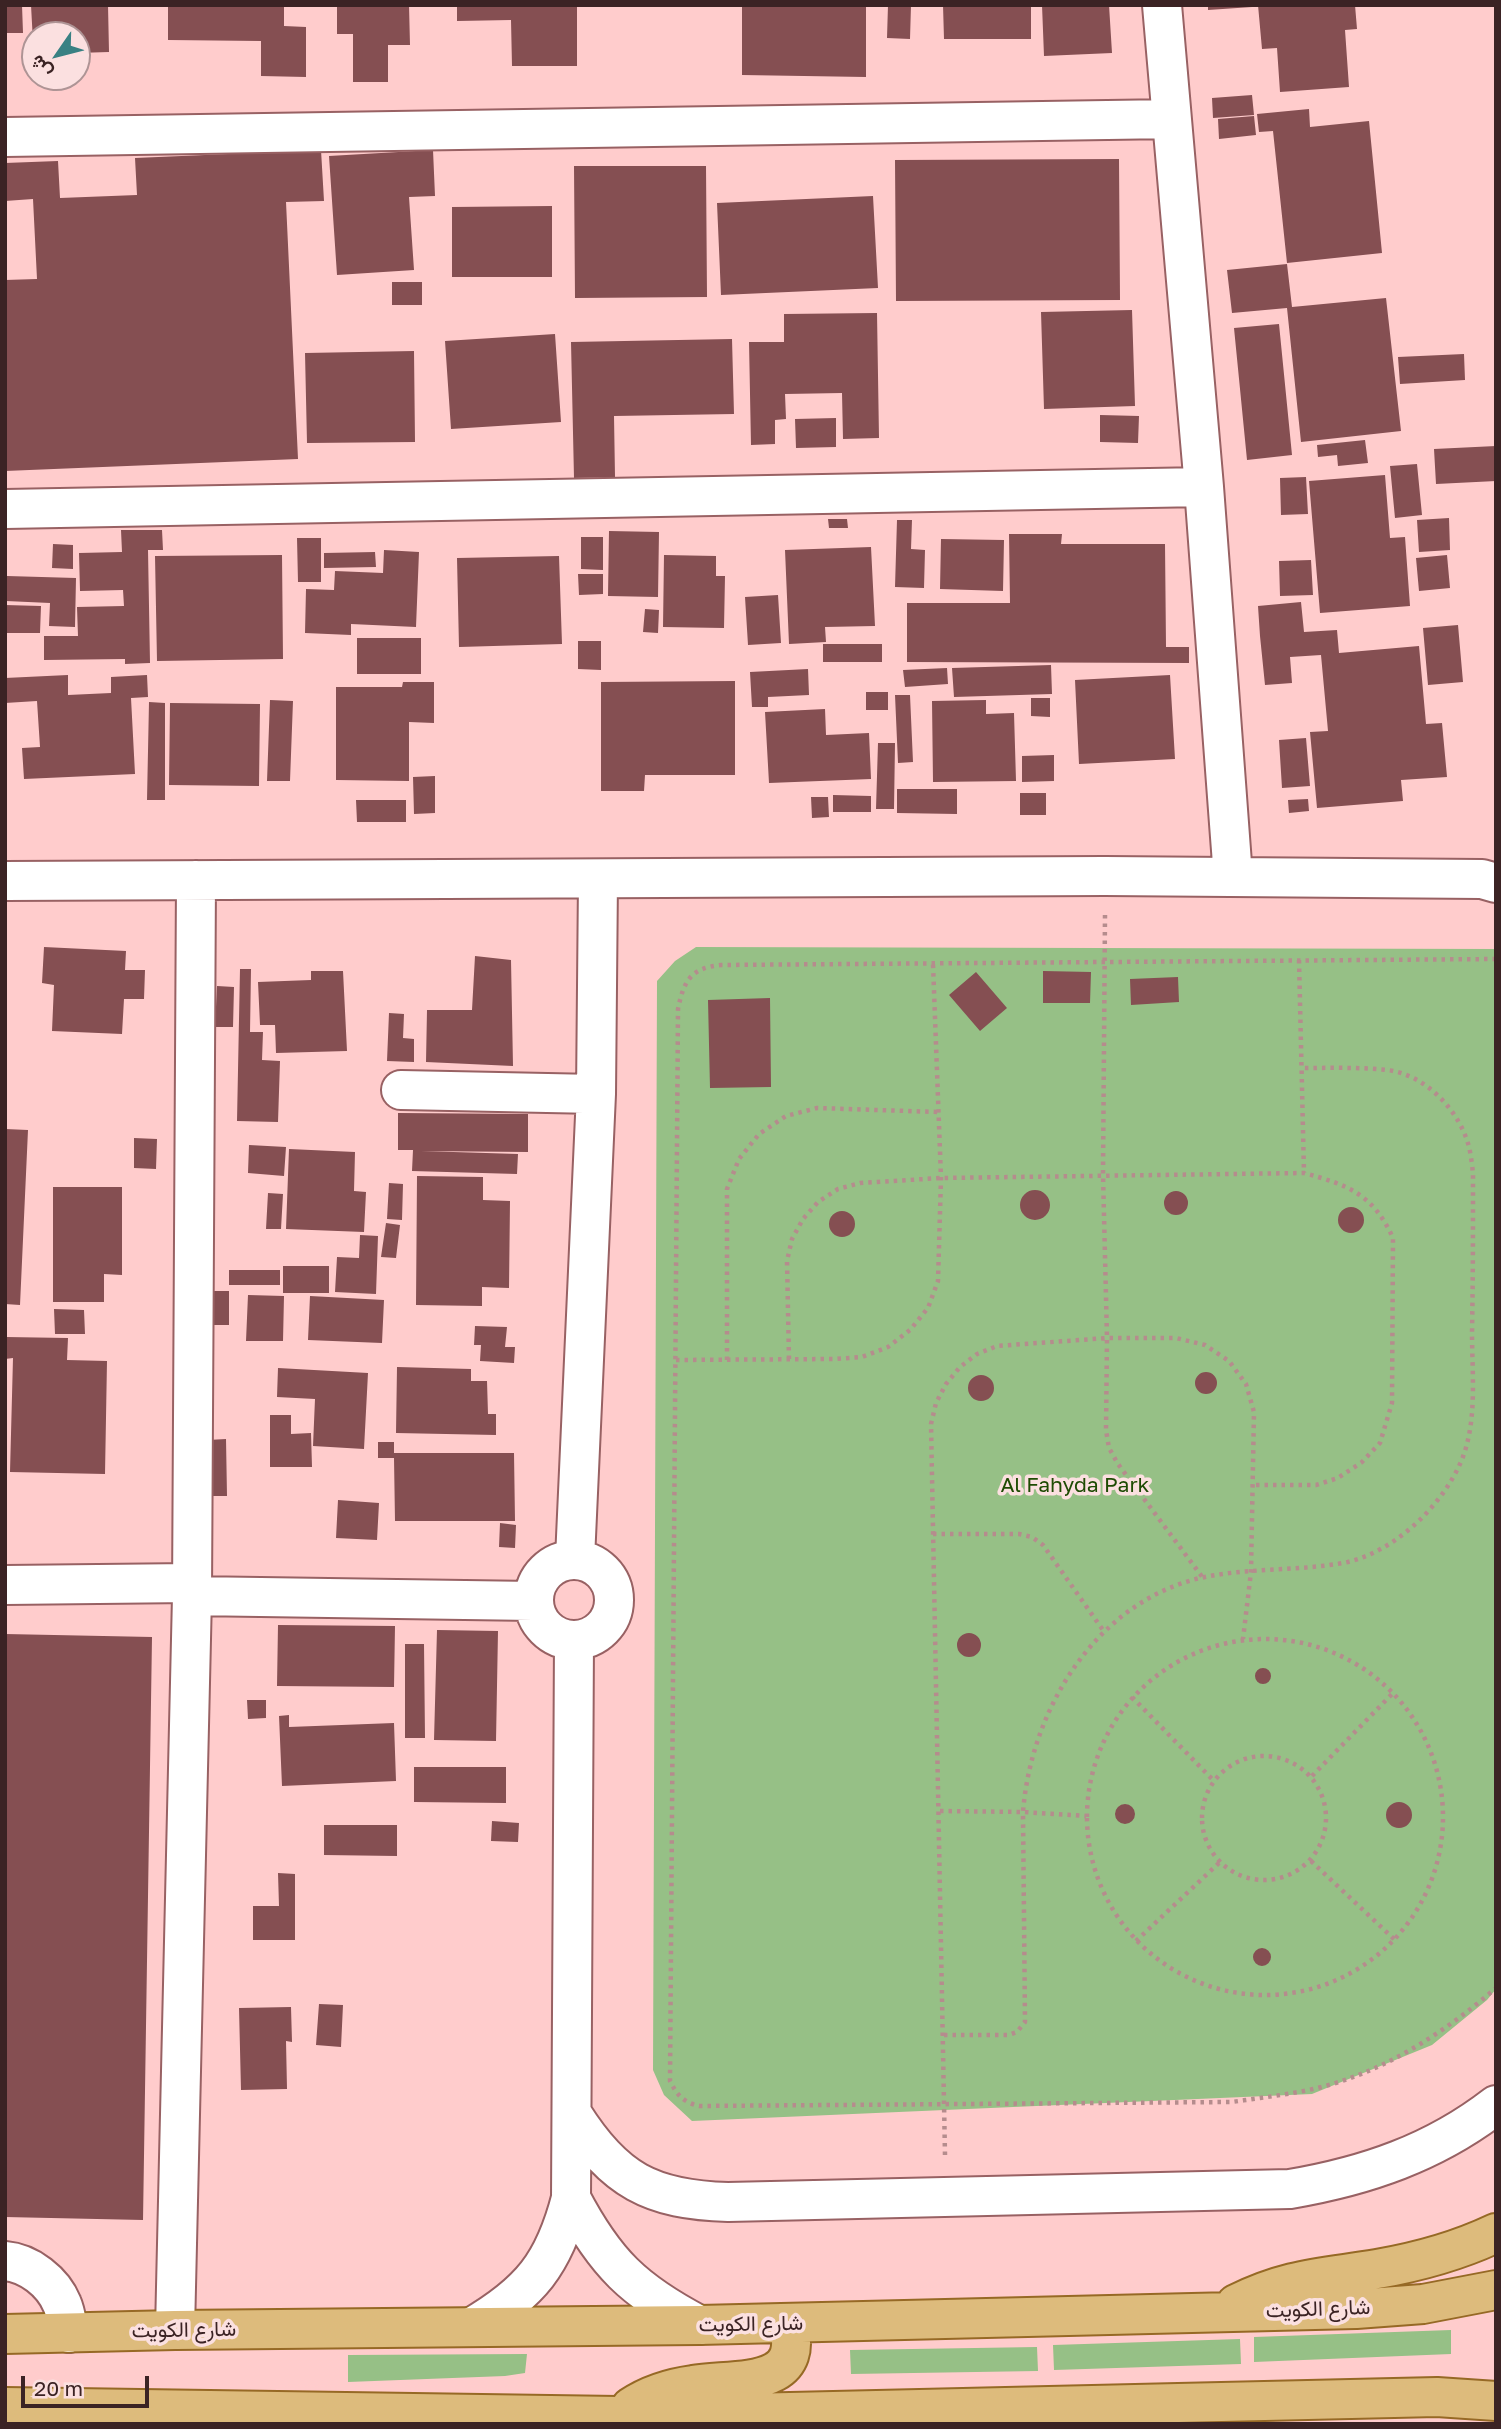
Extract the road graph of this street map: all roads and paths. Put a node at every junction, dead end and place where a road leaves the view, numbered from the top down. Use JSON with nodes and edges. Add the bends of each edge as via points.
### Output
{"nodes":[{"id":1,"x":1162,"y":5,"type":"edge"},
{"id":2,"x":1172,"y":119,"type":"junction"},
{"id":3,"x":5,"y":137,"type":"edge"},
{"id":4,"x":1204,"y":487,"type":"junction"},
{"id":5,"x":5,"y":509,"type":"edge"},
{"id":6,"x":1105,"y":876,"type":"junction"},
{"id":7,"x":1233,"y":877,"type":"junction"},
{"id":8,"x":1491,"y":878,"type":"edge"},
{"id":9,"x":598,"y":879,"type":"junction"},
{"id":10,"x":196,"y":880,"type":"junction"},
{"id":11,"x":5,"y":881,"type":"edge"},
{"id":12,"x":1496,"y":959,"type":"edge"},
{"id":13,"x":1299,"y":960,"type":"junction"},
{"id":14,"x":1105,"y":963,"type":"junction"},
{"id":15,"x":933,"y":964,"type":"junction"},
{"id":16,"x":1301,"y":1068,"type":"junction"},
{"id":17,"x":401,"y":1090,"type":"dead end"},
{"id":18,"x":596,"y":1094,"type":"junction"},
{"id":19,"x":938,"y":1111,"type":"junction"},
{"id":20,"x":1304,"y":1172,"type":"junction"},
{"id":21,"x":1103,"y":1174,"type":"junction"},
{"id":22,"x":942,"y":1178,"type":"junction"},
{"id":23,"x":1107,"y":1338,"type":"junction"},
{"id":24,"x":789,"y":1359,"type":"junction"},
{"id":25,"x":676,"y":1360,"type":"junction"},
{"id":26,"x":727,"y":1360,"type":"junction"},
{"id":27,"x":1253,"y":1485,"type":"junction"},
{"id":28,"x":933,"y":1534,"type":"junction"},
{"id":29,"x":575,"y":1559,"type":"junction"},
{"id":30,"x":1251,"y":1572,"type":"junction"},
{"id":31,"x":1203,"y":1578,"type":"junction"},
{"id":32,"x":5,"y":1585,"type":"edge"},
{"id":33,"x":191,"y":1590,"type":"junction"},
{"id":34,"x":533,"y":1601,"type":"junction"},
{"id":35,"x":1105,"y":1633,"type":"junction"},
{"id":36,"x":1243,"y":1639,"type":"junction"},
{"id":37,"x":574,"y":1640,"type":"junction"},
{"id":38,"x":1392,"y":1693,"type":"junction"},
{"id":39,"x":1132,"y":1697,"type":"junction"},
{"id":40,"x":1312,"y":1776,"type":"junction"},
{"id":41,"x":1213,"y":1780,"type":"junction"},
{"id":42,"x":939,"y":1811,"type":"junction"},
{"id":43,"x":1023,"y":1812,"type":"junction"},
{"id":44,"x":1086,"y":1816,"type":"junction"},
{"id":45,"x":1311,"y":1860,"type":"junction"},
{"id":46,"x":1220,"y":1862,"type":"junction"},
{"id":47,"x":1395,"y":1940,"type":"junction"},
{"id":48,"x":1136,"y":1941,"type":"junction"},
{"id":49,"x":1496,"y":1988,"type":"edge"},
{"id":50,"x":944,"y":2035,"type":"junction"},
{"id":51,"x":945,"y":2103,"type":"junction"},
{"id":52,"x":1496,"y":2105,"type":"edge"},
{"id":53,"x":573,"y":2115,"type":"junction"},
{"id":54,"x":571,"y":2197,"type":"junction"},
{"id":55,"x":946,"y":2198,"type":"junction"},
{"id":56,"x":1496,"y":2233,"type":"edge"},
{"id":57,"x":5,"y":2261,"type":"edge"},
{"id":58,"x":1496,"y":2290,"type":"edge"},
{"id":59,"x":1220,"y":2312,"type":"junction"},
{"id":60,"x":788,"y":2323,"type":"junction"},
{"id":61,"x":699,"y":2325,"type":"junction"},
{"id":62,"x":472,"y":2327,"type":"junction"},
{"id":63,"x":174,"y":2330,"type":"junction"},
{"id":64,"x":68,"y":2333,"type":"junction"},
{"id":65,"x":5,"y":2334,"type":"edge"},
{"id":66,"x":1229,"y":2401,"type":"junction"},
{"id":67,"x":1496,"y":2401,"type":"edge"},
{"id":68,"x":11,"y":2407,"type":"edge"},
{"id":69,"x":618,"y":2416,"type":"junction"},
{"id":70,"x":431,"y":2418,"type":"edge"},
{"id":71,"x":52,"y":2424,"type":"edge"},
{"id":72,"x":1292,"y":2424,"type":"edge"}],
"edges":[{"from":1,"to":2,"type":"street"},
{"from":2,"to":3,"type":"street"},
{"from":2,"to":4,"type":"street"},
{"from":4,"to":5,"type":"street"},
{"from":4,"to":7,"type":"street"},
{"from":6,"to":7,"type":"street"},
{"from":6,"to":9,"type":"street"},
{"from":6,"to":14,"type":"path"},
{"from":7,"to":8,"type":"street"},
{"from":9,"to":10,"type":"street"},
{"from":9,"to":18,"type":"street"},
{"from":10,"to":11,"type":"street"},
{"from":10,"to":33,"type":"street"},
{"from":12,"to":13,"type":"path"},
{"from":13,"to":14,"type":"path"},
{"from":13,"to":16,"type":"path"},
{"from":14,"to":15,"type":"path"},
{"from":14,"to":21,"type":"path"},
{"from":15,"to":19,"type":"path"},
{"from":15,"to":25,"type":"path","via":[[721,965],[704,967],[690,977],[678,1009]]},
{"from":16,"to":20,"type":"path"},
{"from":16,"to":30,"type":"path","via":[[1390,1070],[1416,1079],[1440,1096],[1457,1119],[1469,1145],[1473,1173],[1471,1424],[1460,1462],[1440,1498],[1412,1527],[1380,1550],[1341,1564]]},
{"from":17,"to":18,"type":"street"},
{"from":18,"to":29,"type":"street"},
{"from":19,"to":22,"type":"path"},
{"from":19,"to":26,"type":"path","via":[[817,1108],[786,1116],[759,1134],[739,1159],[727,1189]]},
{"from":20,"to":21,"type":"path"},
{"from":20,"to":27,"type":"path","via":[[1362,1196],[1385,1219],[1394,1238],[1392,1404],[1380,1443],[1338,1478],[1316,1485]]},
{"from":21,"to":22,"type":"path"},
{"from":21,"to":23,"type":"path"},
{"from":22,"to":24,"type":"path","via":[[938,1281],[928,1308],[911,1330],[888,1348],[862,1357]]},
{"from":22,"to":24,"type":"path","via":[[860,1183],[838,1189],[803,1219],[787,1261]]},
{"from":23,"to":27,"type":"path","via":[[1176,1338],[1205,1345],[1229,1361],[1246,1384],[1254,1412]]},
{"from":23,"to":28,"type":"path","via":[[997,1346],[960,1367],[936,1403],[931,1424]]},
{"from":23,"to":31,"type":"path","via":[[1109,1448]]},
{"from":24,"to":26,"type":"path"},
{"from":25,"to":26,"type":"path"},
{"from":25,"to":51,"type":"path","via":[[670,2081],[686,2102],[699,2106]]},
{"from":27,"to":30,"type":"path"},
{"from":28,"to":35,"type":"path","via":[[1032,1537]]},
{"from":28,"to":42,"type":"path"},
{"from":29,"to":34,"type":"street","via":[[550,1566],[535,1587]]},
{"from":29,"to":37,"type":"street","via":[[601,1569],[610,1580],[614,1607],[600,1631]]},
{"from":30,"to":31,"type":"path"},
{"from":30,"to":36,"type":"path"},
{"from":31,"to":35,"type":"path","via":[[1155,1596]]},
{"from":32,"to":33,"type":"street"},
{"from":33,"to":34,"type":"street"},
{"from":33,"to":63,"type":"street"},
{"from":34,"to":37,"type":"street","via":[[550,1633]]},
{"from":35,"to":43,"type":"path","via":[[1062,1684],[1046,1717],[1033,1751]]},
{"from":36,"to":38,"type":"path","via":[[1297,1641],[1336,1655]]},
{"from":36,"to":39,"type":"path","via":[[1201,1649],[1164,1668]]},
{"from":37,"to":53,"type":"street"},
{"from":38,"to":40,"type":"path"},
{"from":38,"to":47,"type":"path","via":[[1420,1730],[1437,1772],[1443,1816],[1438,1861],[1422,1903]]},
{"from":39,"to":41,"type":"path"},
{"from":39,"to":44,"type":"path","via":[[1098,1752]]},
{"from":40,"to":41,"type":"path","via":[[1289,1760],[1262,1754],[1234,1762]]},
{"from":40,"to":45,"type":"path","via":[[1324,1796],[1328,1818],[1324,1841]]},
{"from":41,"to":46,"type":"path","via":[[1201,1822],[1207,1843]]},
{"from":42,"to":43,"type":"path"},
{"from":42,"to":50,"type":"path"},
{"from":43,"to":44,"type":"path"},
{"from":43,"to":50,"type":"path","via":[[1025,2022],[1009,2035]]},
{"from":44,"to":48,"type":"path","via":[[1092,1862],[1109,1904]]},
{"from":45,"to":46,"type":"path","via":[[1291,1876],[1266,1881],[1240,1876]]},
{"from":45,"to":47,"type":"path"},
{"from":46,"to":48,"type":"path"},
{"from":47,"to":48,"type":"path","via":[[1358,1971],[1314,1989],[1266,1996],[1219,1990],[1174,1972]]},
{"from":49,"to":51,"type":"path","via":[[1462,2017],[1413,2048],[1313,2089],[1232,2102]]},
{"from":50,"to":51,"type":"path"},
{"from":51,"to":55,"type":"path"},
{"from":52,"to":55,"type":"street","via":[[1399,2161],[1332,2182],[1247,2192]]},
{"from":53,"to":54,"type":"street"},
{"from":53,"to":55,"type":"street","via":[[611,2165],[665,2195],[728,2202]]},
{"from":54,"to":61,"type":"street","via":[[588,2231],[636,2287]]},
{"from":54,"to":62,"type":"street","via":[[562,2231],[540,2270],[501,2310]]},
{"from":56,"to":59,"type":"main road","via":[[1417,2262],[1298,2280],[1264,2290]]},
{"from":57,"to":64,"type":"street","via":[[28,2267],[49,2282],[62,2304]]},
{"from":58,"to":59,"type":"main road","name":"شارع الكويت","via":[[1423,2304]]},
{"from":59,"to":60,"type":"main road","name":"شارع الكويت"},
{"from":60,"to":61,"type":"main road","name":"شارع الكويت"},
{"from":60,"to":69,"type":"main road","via":[[790,2350],[774,2373],[761,2379],[675,2389],[640,2401]]},
{"from":61,"to":62,"type":"main road","name":"شارع الكويت"},
{"from":62,"to":63,"type":"main road","name":"شارع الكويت"},
{"from":63,"to":64,"type":"main road","name":"شارع الكويت"},
{"from":64,"to":65,"type":"main road","name":"شارع الكويت"},
{"from":66,"to":67,"type":"main road","via":[[1437,2397]]},
{"from":66,"to":69,"type":"main road"},
{"from":66,"to":72,"type":"main road"},
{"from":68,"to":70,"type":"main road"},
{"from":68,"to":71,"type":"street","via":[[37,2413]]},
{"from":69,"to":70,"type":"main road"}]}
